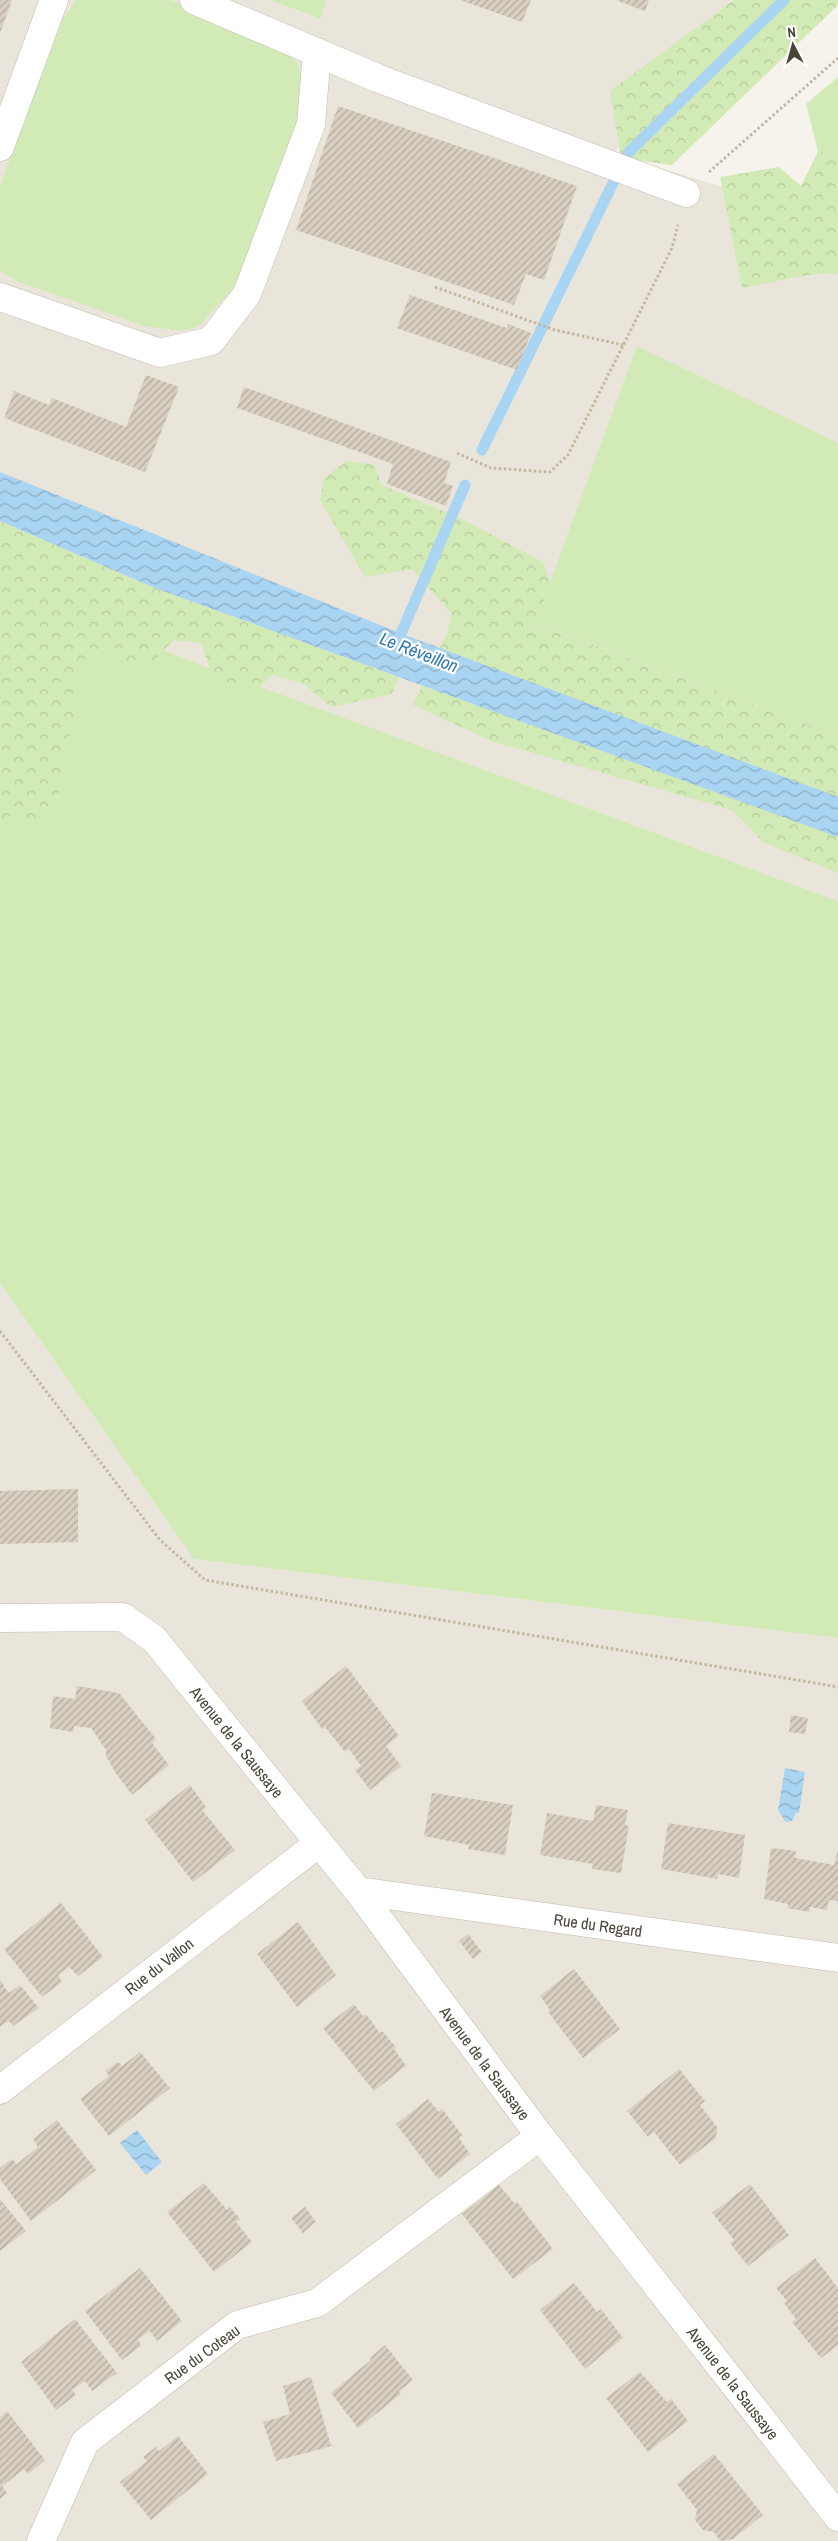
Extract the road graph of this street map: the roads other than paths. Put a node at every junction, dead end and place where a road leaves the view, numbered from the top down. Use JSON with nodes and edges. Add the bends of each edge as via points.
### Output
{"nodes":[{"id":1,"x":54,"y":0,"type":"edge"},
{"id":2,"x":194,"y":0,"type":"edge"},
{"id":3,"x":316,"y":52,"type":"junction"},
{"id":4,"x":0,"y":147,"type":"edge"},
{"id":5,"x":686,"y":193,"type":"road end"},
{"id":6,"x":0,"y":297,"type":"edge"},
{"id":7,"x":0,"y":1618,"type":"edge"},
{"id":8,"x":318,"y":1843,"type":"junction"},
{"id":9,"x":358,"y":1891,"type":"junction"},
{"id":10,"x":838,"y":1958,"type":"edge"},
{"id":11,"x":0,"y":2090,"type":"edge"},
{"id":12,"x":540,"y":2136,"type":"junction"},
{"id":13,"x":838,"y":2517,"type":"edge"},
{"id":14,"x":41,"y":2541,"type":"edge"}],
"edges":[{"from":1,"to":4,"type":"street"},
{"from":2,"to":3,"type":"street"},
{"from":3,"to":5,"type":"street","via":[[377,78]]},
{"from":3,"to":6,"type":"street","via":[[311,124],[247,294],[211,341],[160,353]]},
{"from":7,"to":8,"type":"street","name":"Avenue de la Saussaye","via":[[123,1618],[154,1639]]},
{"from":8,"to":9,"type":"street","name":"Avenue de la Saussaye"},
{"from":8,"to":11,"type":"street","name":"Rue du Vallon"},
{"from":9,"to":10,"type":"street","name":"Rue du Regard"},
{"from":9,"to":12,"type":"street","name":"Avenue de la Saussaye"},
{"from":12,"to":13,"type":"street","name":"Avenue de la Saussaye"},
{"from":12,"to":14,"type":"street","name":"Rue du Coteau","via":[[317,2303],[237,2325],[84,2442]]}]}
